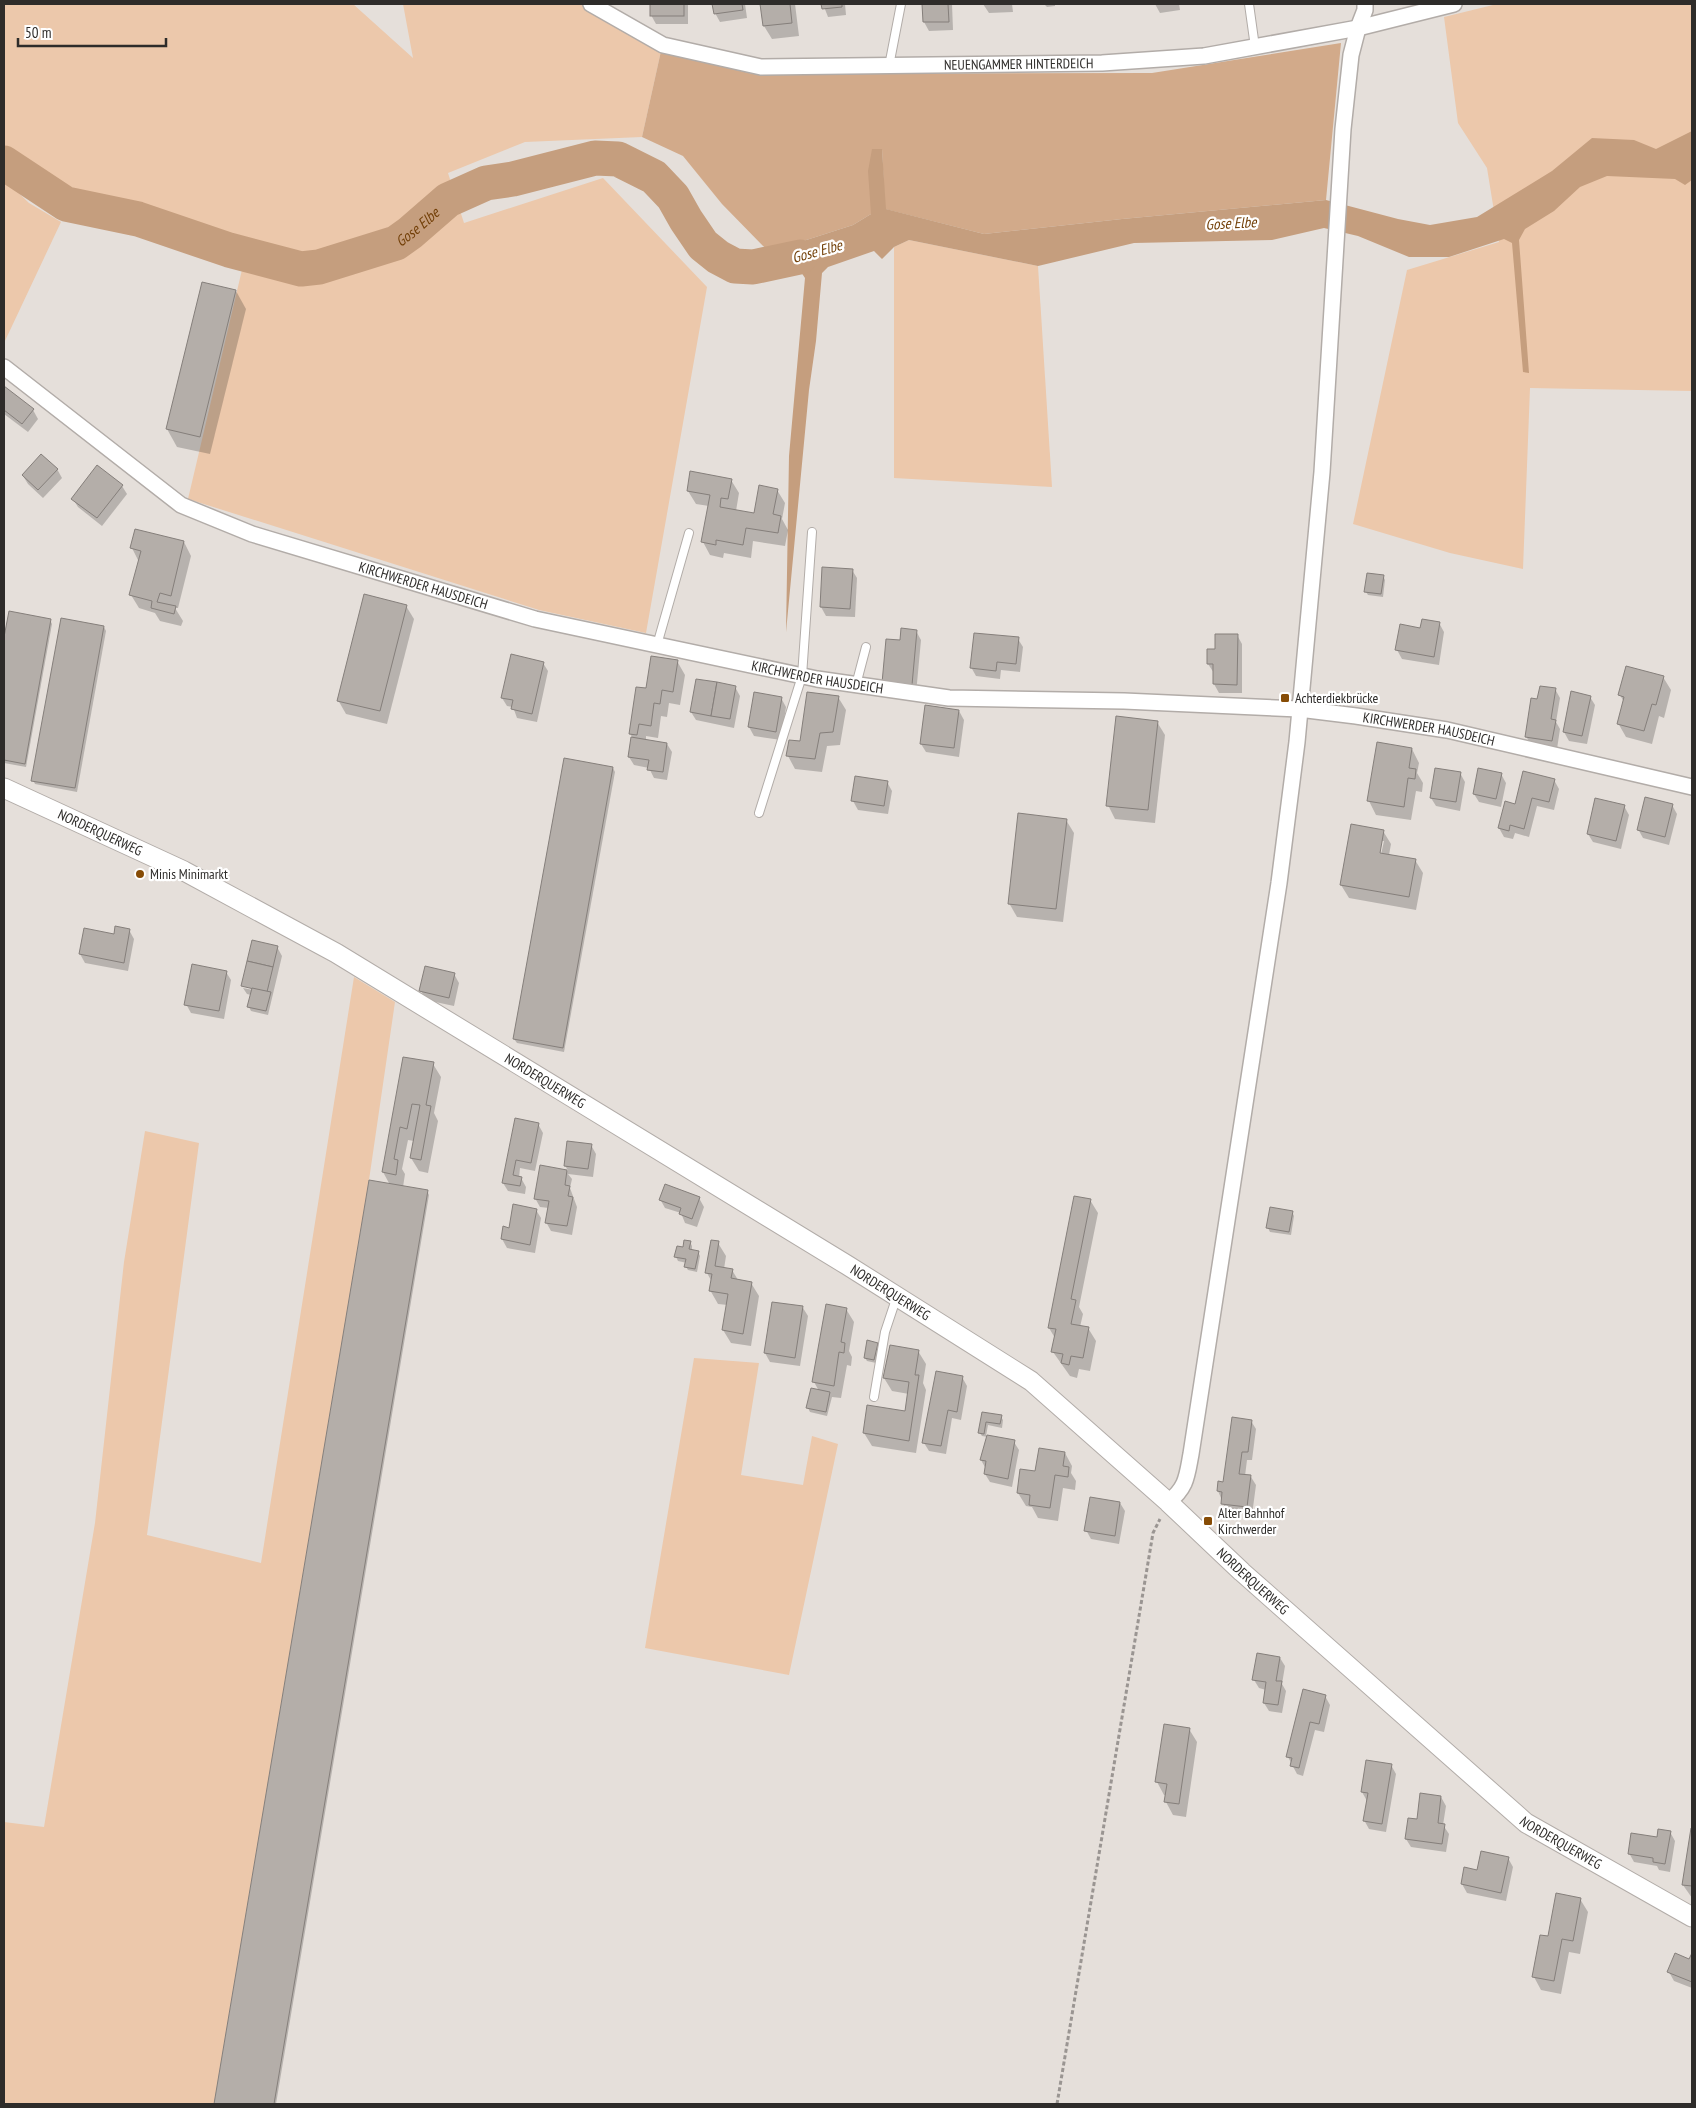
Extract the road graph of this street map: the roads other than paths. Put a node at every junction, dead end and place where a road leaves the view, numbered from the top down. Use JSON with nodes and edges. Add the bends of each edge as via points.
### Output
{"nodes":[{"id":1,"x":590,"y":4,"type":"edge"},
{"id":2,"x":901,"y":4,"type":"edge"},
{"id":3,"x":1249,"y":4,"type":"edge"},
{"id":4,"x":1365,"y":4,"type":"edge"},
{"id":5,"x":1454,"y":4,"type":"edge"},
{"id":6,"x":1358,"y":28,"type":"junction"},
{"id":7,"x":1255,"y":47,"type":"junction"},
{"id":8,"x":889,"y":66,"type":"junction"},
{"id":9,"x":4,"y":367,"type":"edge"},
{"id":10,"x":812,"y":532,"type":"dead end"},
{"id":11,"x":689,"y":533,"type":"dead end"},
{"id":12,"x":657,"y":645,"type":"junction"},
{"id":13,"x":866,"y":647,"type":"dead end"},
{"id":14,"x":802,"y":676,"type":"junction"},
{"id":15,"x":856,"y":685,"type":"junction"},
{"id":16,"x":1299,"y":709,"type":"junction"},
{"id":17,"x":1692,"y":787,"type":"edge"},
{"id":18,"x":4,"y":788,"type":"edge"},
{"id":19,"x":759,"y":813,"type":"dead end"},
{"id":20,"x":897,"y":1296,"type":"junction"},
{"id":21,"x":874,"y":1397,"type":"dead end"},
{"id":22,"x":1168,"y":1502,"type":"junction"},
{"id":23,"x":1692,"y":1917,"type":"edge"}],
"edges":[{"from":1,"to":8,"type":"street","name":"NEUENGAMMER HINTERDEICH","via":[[663,45],[761,67]]},
{"from":2,"to":8,"type":"lane"},
{"from":3,"to":7,"type":"lane"},
{"from":4,"to":6,"type":"street"},
{"from":5,"to":6,"type":"street","name":"NEUENGAMMER HINTERDEICH"},
{"from":6,"to":7,"type":"street","name":"NEUENGAMMER HINTERDEICH"},
{"from":6,"to":16,"type":"street","via":[[1351,55],[1338,190],[1322,472]]},
{"from":7,"to":8,"type":"street","name":"NEUENGAMMER HINTERDEICH","via":[[1204,56],[1102,63]]},
{"from":9,"to":12,"type":"street","name":"KIRCHWERDER HAUSDEICH","via":[[181,505],[252,534],[535,619]]},
{"from":10,"to":14,"type":"lane"},
{"from":11,"to":12,"type":"lane"},
{"from":12,"to":14,"type":"street","name":"KIRCHWERDER HAUSDEICH"},
{"from":13,"to":15,"type":"lane"},
{"from":14,"to":15,"type":"street","name":"KIRCHWERDER HAUSDEICH"},
{"from":14,"to":19,"type":"lane"},
{"from":15,"to":16,"type":"street","name":"KIRCHWERDER HAUSDEICH","via":[[949,698]]},
{"from":16,"to":17,"type":"street","name":"KIRCHWERDER HAUSDEICH","via":[[1446,730]]},
{"from":16,"to":22,"type":"street","via":[[1280,882],[1191,1454],[1185,1482],[1179,1494]]},
{"from":18,"to":20,"type":"street","name":"NORDERQUERWEG","via":[[184,871],[336,953]]},
{"from":20,"to":21,"type":"lane","via":[[885,1332]]},
{"from":20,"to":22,"type":"street","name":"NORDERQUERWEG","via":[[1031,1381]]},
{"from":22,"to":23,"type":"street","name":"NORDERQUERWEG","via":[[1242,1572],[1526,1823]]}]}
